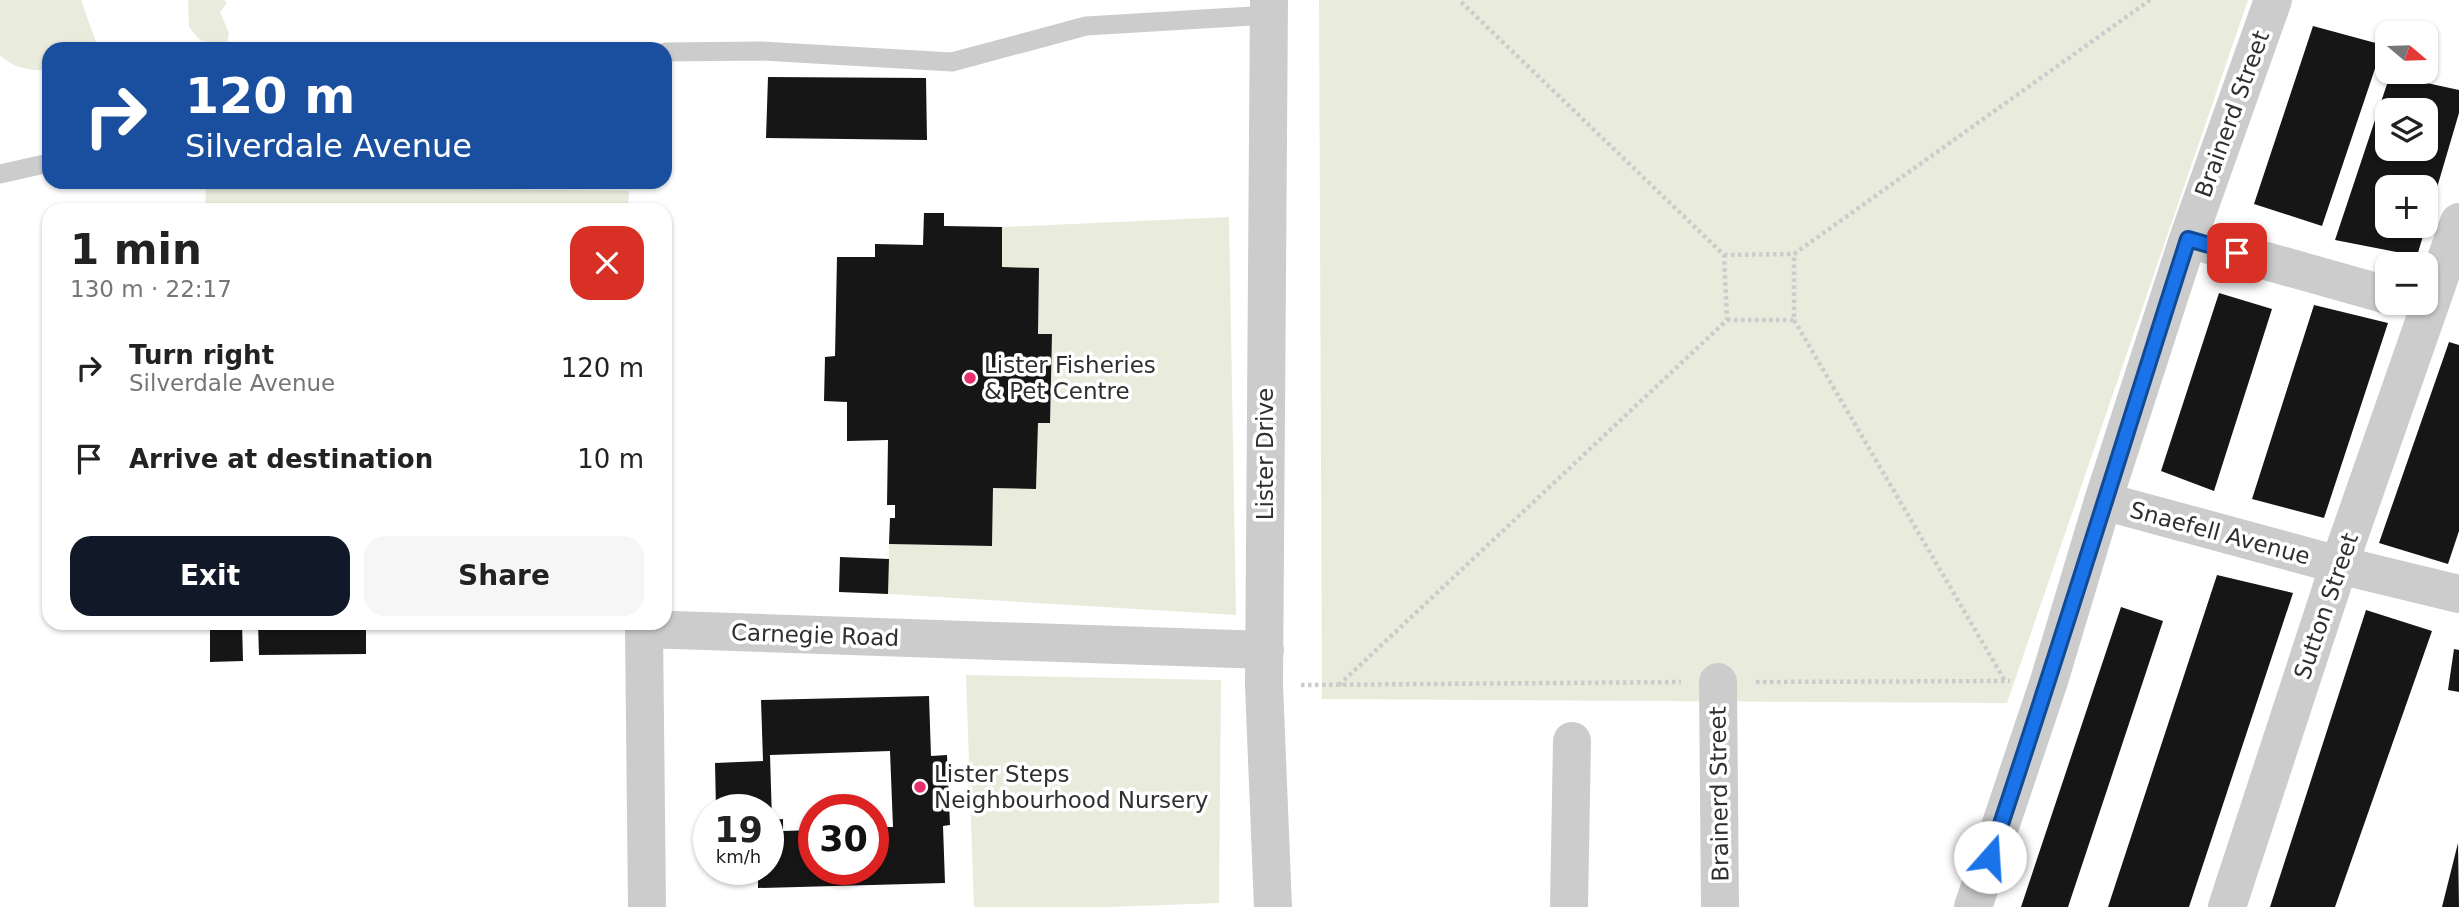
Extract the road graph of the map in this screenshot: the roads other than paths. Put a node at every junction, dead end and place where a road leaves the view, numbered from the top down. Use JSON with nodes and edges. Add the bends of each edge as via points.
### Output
{"nodes":[{"id":1,"x":2273,"y":0,"type":"edge"},
{"id":2,"x":1269,"y":8,"type":"edge"},
{"id":3,"x":672,"y":52,"type":"edge"},
{"id":4,"x":42,"y":165,"type":"edge"},
{"id":5,"x":0,"y":174,"type":"edge"},
{"id":6,"x":2459,"y":222,"type":"edge"},
{"id":7,"x":2188,"y":239,"type":"junction"},
{"id":8,"x":2375,"y":292,"type":"edge"},
{"id":9,"x":2438,"y":297,"type":"edge"},
{"id":10,"x":2432,"y":315,"type":"edge"},
{"id":11,"x":2104,"y":501,"type":"junction"},
{"id":12,"x":2339,"y":565,"type":"junction"},
{"id":13,"x":2459,"y":594,"type":"edge"},
{"id":14,"x":672,"y":628,"type":"edge"},
{"id":15,"x":643,"y":630,"type":"edge"},
{"id":16,"x":1264,"y":668,"type":"junction"},
{"id":17,"x":1718,"y":682,"type":"road end"},
{"id":18,"x":1572,"y":741,"type":"dead end"},
{"id":19,"x":646,"y":907,"type":"edge"},
{"id":20,"x":1273,"y":907,"type":"edge"},
{"id":21,"x":1569,"y":907,"type":"edge"},
{"id":22,"x":1720,"y":907,"type":"edge"},
{"id":23,"x":1973,"y":907,"type":"edge"},
{"id":24,"x":2227,"y":907,"type":"edge"}],
"edges":[{"from":1,"to":7,"type":"street","name":"Brainerd Street"},
{"from":2,"to":3,"type":"lane","via":[[1086,26],[953,62],[761,51]]},
{"from":2,"to":16,"type":"street","name":"Lister Drive"},
{"from":4,"to":5,"type":"lane"},
{"from":6,"to":9,"type":"street","name":"Sutton Street"},
{"from":7,"to":8,"type":"street"},
{"from":7,"to":11,"type":"street","name":"Brainerd Street"},
{"from":10,"to":12,"type":"street","name":"Sutton Street"},
{"from":11,"to":12,"type":"street","name":"Snaefell Avenue"},
{"from":11,"to":23,"type":"street","name":"Brainerd Street"},
{"from":12,"to":13,"type":"street","name":"Snaefell Avenue"},
{"from":12,"to":24,"type":"street","name":"Sutton Street"},
{"from":14,"to":16,"type":"street","name":"Carnegie Road"},
{"from":15,"to":19,"type":"street","name":"Carnegie Road"},
{"from":16,"to":20,"type":"street","name":"Lister Drive"},
{"from":17,"to":22,"type":"street","name":"Brainerd Street"},
{"from":18,"to":21,"type":"street"}]}
